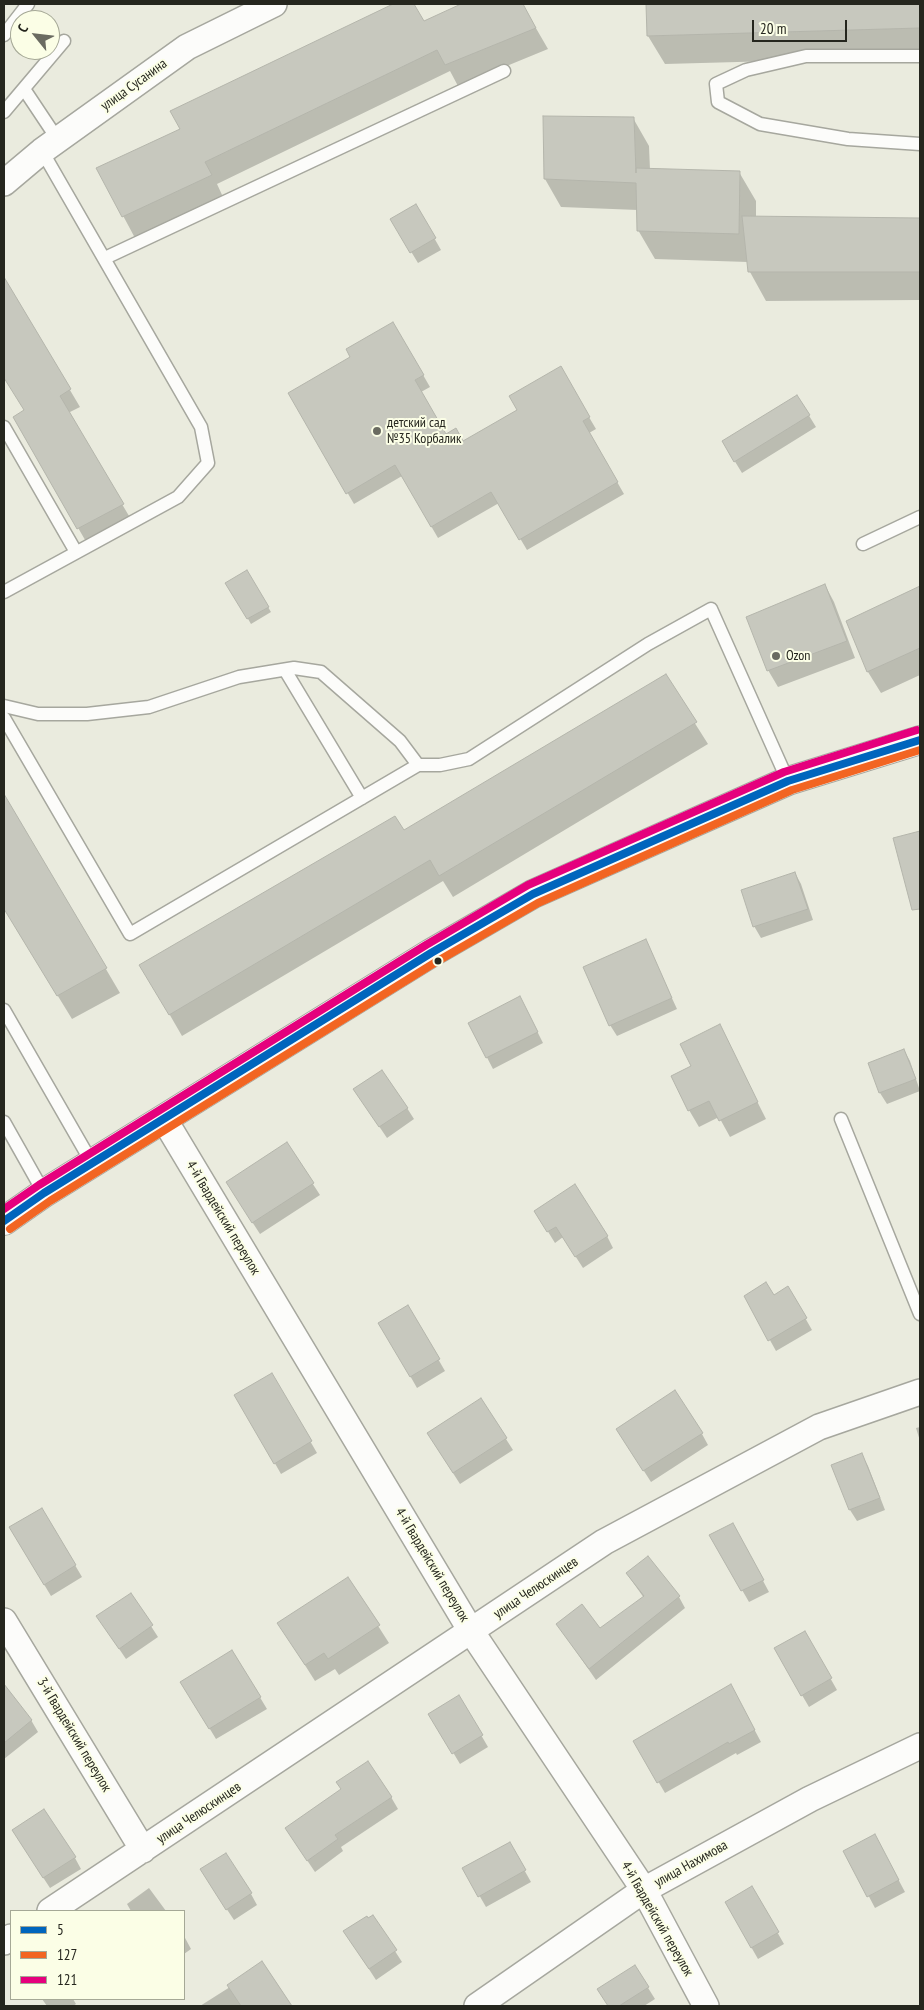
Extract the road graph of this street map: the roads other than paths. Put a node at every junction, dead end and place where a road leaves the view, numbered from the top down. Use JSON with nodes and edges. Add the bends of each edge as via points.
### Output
{"nodes":[{"id":1,"x":28,"y":4,"type":"edge"},
{"id":2,"x":274,"y":4,"type":"edge"},
{"id":3,"x":4,"y":35,"type":"edge"},
{"id":4,"x":64,"y":41,"type":"dead end"},
{"id":5,"x":920,"y":56,"type":"edge"},
{"id":6,"x":504,"y":72,"type":"dead end"},
{"id":7,"x":24,"y":89,"type":"junction"},
{"id":8,"x":4,"y":112,"type":"edge"},
{"id":9,"x":920,"y":144,"type":"edge"},
{"id":10,"x":50,"y":145,"type":"junction"},
{"id":11,"x":4,"y":183,"type":"edge"},
{"id":12,"x":105,"y":258,"type":"junction"},
{"id":13,"x":4,"y":427,"type":"edge"},
{"id":14,"x":920,"y":517,"type":"edge"},
{"id":15,"x":863,"y":544,"type":"dead end"},
{"id":16,"x":76,"y":552,"type":"junction"},
{"id":17,"x":4,"y":592,"type":"edge"},
{"id":18,"x":285,"y":670,"type":"junction"},
{"id":19,"x":4,"y":706,"type":"edge"},
{"id":20,"x":4,"y":718,"type":"edge"},
{"id":21,"x":920,"y":740,"type":"edge"},
{"id":22,"x":418,"y":765,"type":"junction"},
{"id":23,"x":788,"y":781,"type":"junction"},
{"id":24,"x":362,"y":798,"type":"junction"},
{"id":25,"x":4,"y":1010,"type":"edge"},
{"id":26,"x":164,"y":1119,"type":"junction"},
{"id":27,"x":841,"y":1120,"type":"dead end"},
{"id":28,"x":4,"y":1122,"type":"edge"},
{"id":29,"x":92,"y":1163,"type":"junction"},
{"id":30,"x":44,"y":1193,"type":"junction"},
{"id":31,"x":4,"y":1221,"type":"edge"},
{"id":32,"x":920,"y":1314,"type":"edge"},
{"id":33,"x":920,"y":1392,"type":"edge"},
{"id":34,"x":4,"y":1621,"type":"edge"},
{"id":35,"x":471,"y":1631,"type":"junction"},
{"id":36,"x":920,"y":1746,"type":"edge"},
{"id":37,"x":143,"y":1850,"type":"junction"},
{"id":38,"x":644,"y":1890,"type":"junction"},
{"id":39,"x":52,"y":1910,"type":"edge"},
{"id":40,"x":477,"y":2006,"type":"edge"},
{"id":41,"x":706,"y":2006,"type":"edge"}],
"edges":[{"from":1,"to":3,"type":"lane"},
{"from":2,"to":10,"type":"street","name":"улица Сусанина","via":[[187,47]]},
{"from":4,"to":7,"type":"lane"},
{"from":5,"to":9,"type":"lane","via":[[806,56],[746,70],[716,84],[718,102],[760,124],[848,140]]},
{"from":6,"to":12,"type":"lane"},
{"from":7,"to":8,"type":"lane"},
{"from":7,"to":10,"type":"lane"},
{"from":10,"to":11,"type":"street","name":"улица Сусанина"},
{"from":10,"to":12,"type":"lane"},
{"from":12,"to":16,"type":"lane","via":[[201,427],[208,463],[178,497]]},
{"from":13,"to":16,"type":"lane"},
{"from":14,"to":15,"type":"lane"},
{"from":16,"to":17,"type":"lane"},
{"from":18,"to":19,"type":"lane","via":[[239,677],[149,707],[87,714],[38,714]]},
{"from":18,"to":22,"type":"lane","via":[[321,672],[400,741]]},
{"from":18,"to":24,"type":"lane"},
{"from":20,"to":24,"type":"lane","via":[[130,934]]},
{"from":21,"to":23,"type":"main road"},
{"from":22,"to":23,"type":"lane","via":[[440,765],[469,759],[648,644],[711,609]]},
{"from":22,"to":24,"type":"lane"},
{"from":23,"to":26,"type":"main road","via":[[533,894]]},
{"from":25,"to":29,"type":"lane"},
{"from":26,"to":29,"type":"main road"},
{"from":26,"to":35,"type":"street","name":"4-й Гвардейский переулок"},
{"from":27,"to":32,"type":"lane"},
{"from":28,"to":30,"type":"lane"},
{"from":29,"to":30,"type":"main road"},
{"from":30,"to":31,"type":"main road"},
{"from":33,"to":35,"type":"street","name":"улица Челюскинцев","via":[[810,1432],[604,1542]]},
{"from":34,"to":37,"type":"street","name":"3-й Гвардейский переулок"},
{"from":35,"to":37,"type":"street","name":"улица Челюскинцев"},
{"from":35,"to":38,"type":"street","name":"4-й Гвардейский переулок"},
{"from":36,"to":38,"type":"street","name":"улица Нахимова","via":[[810,1799]]},
{"from":37,"to":39,"type":"street","name":"улица Челюскинцев"},
{"from":38,"to":40,"type":"street","name":"улица Нахимова"},
{"from":38,"to":41,"type":"street","name":"4-й Гвардейский переулок"}]}
